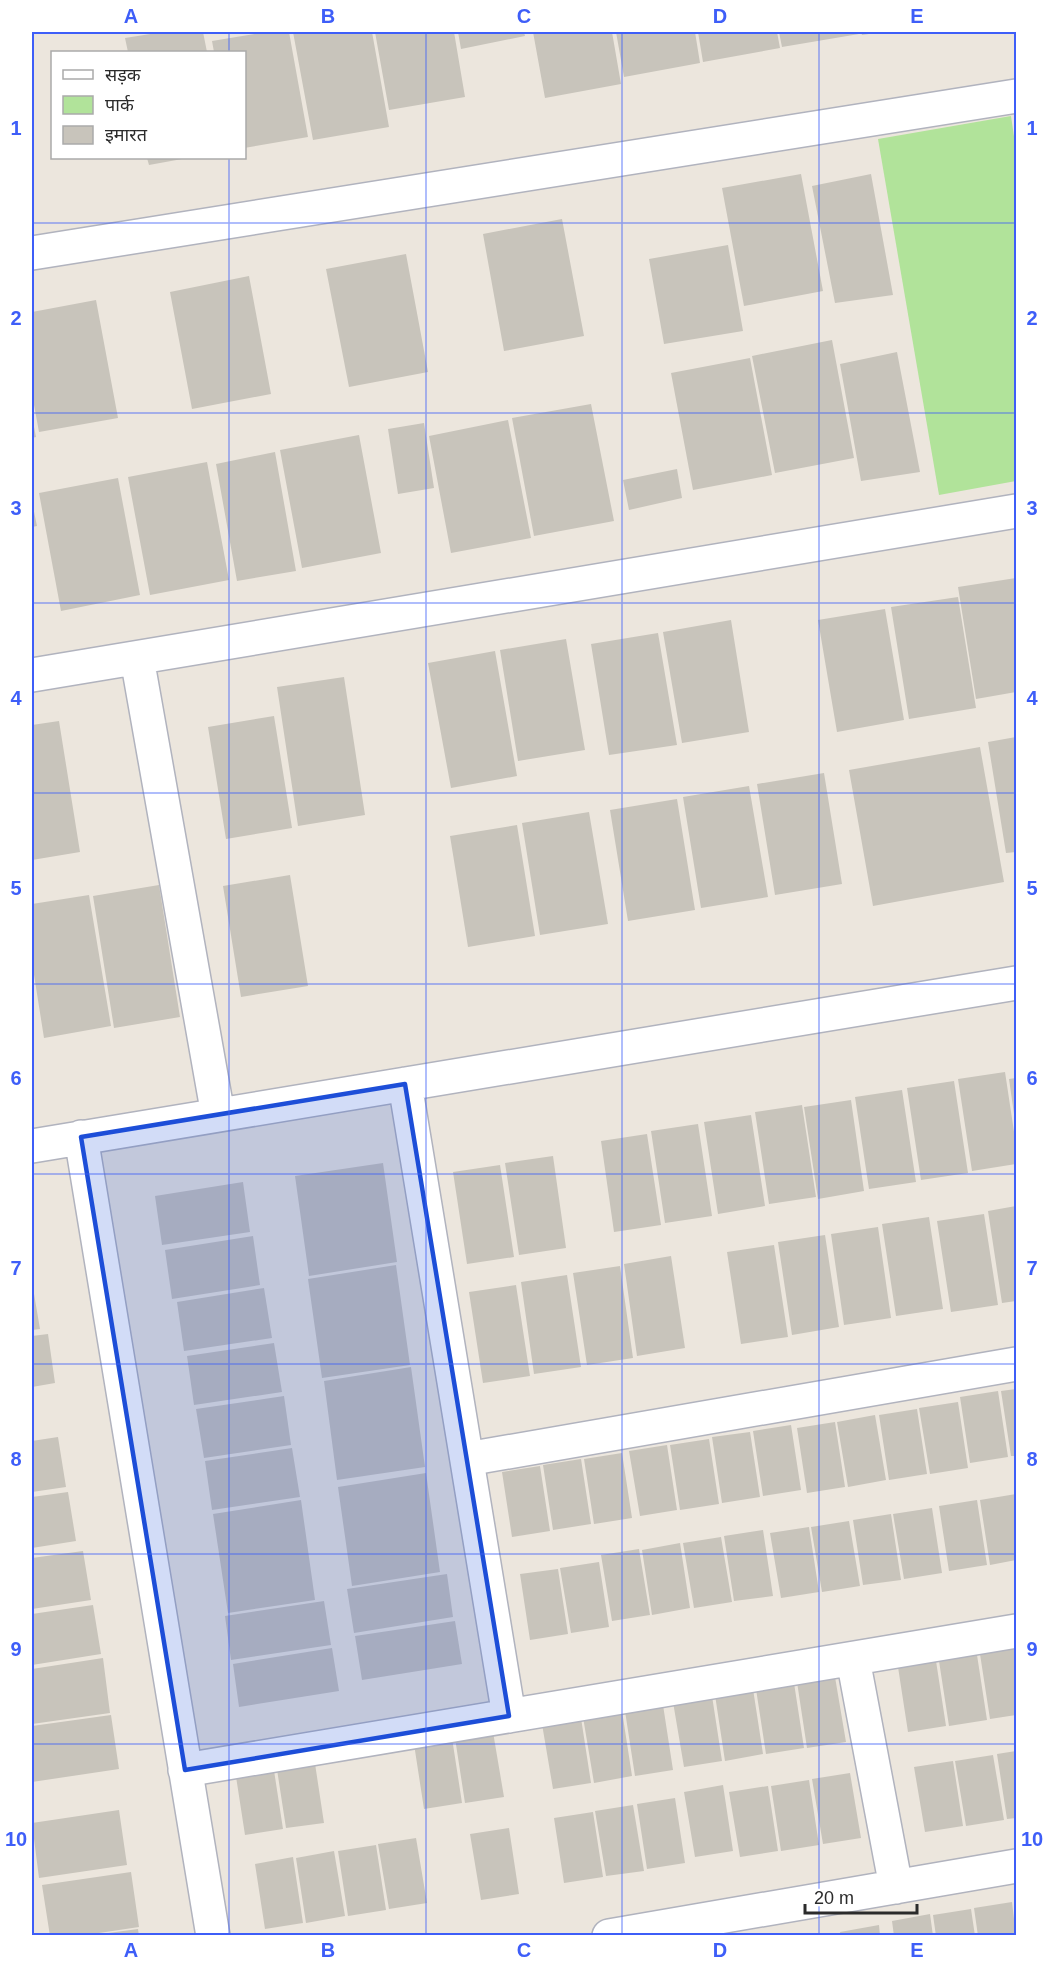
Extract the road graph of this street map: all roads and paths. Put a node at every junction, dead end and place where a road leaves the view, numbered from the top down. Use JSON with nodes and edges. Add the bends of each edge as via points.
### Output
{"nodes":[{"id":1,"x":1017,"y":96,"type":"edge"},
{"id":2,"x":32,"y":253,"type":"edge"},
{"id":3,"x":1017,"y":511,"type":"edge"},
{"id":4,"x":137,"y":658,"type":"junction"},
{"id":5,"x":32,"y":675,"type":"edge"},
{"id":6,"x":1017,"y":983,"type":"edge"},
{"id":7,"x":405,"y":1084,"type":"junction"},
{"id":8,"x":218,"y":1115,"type":"junction"},
{"id":9,"x":81,"y":1137,"type":"junction"},
{"id":10,"x":32,"y":1146,"type":"edge"},
{"id":11,"x":1017,"y":1364,"type":"edge"},
{"id":12,"x":467,"y":1459,"type":"junction"},
{"id":13,"x":1017,"y":1631,"type":"edge"},
{"id":14,"x":854,"y":1659,"type":"junction"},
{"id":15,"x":509,"y":1716,"type":"junction"},
{"id":16,"x":185,"y":1770,"type":"junction"},
{"id":17,"x":1017,"y":1866,"type":"edge"},
{"id":18,"x":896,"y":1887,"type":"junction"},
{"id":19,"x":213,"y":1935,"type":"edge"},
{"id":20,"x":609,"y":1935,"type":"edge"}],
"edges":[{"from":1,"to":2,"type":"street"},
{"from":3,"to":4,"type":"street"},
{"from":4,"to":5,"type":"street"},
{"from":4,"to":8,"type":"street"},
{"from":6,"to":7,"type":"street"},
{"from":7,"to":8,"type":"street"},
{"from":7,"to":12,"type":"street"},
{"from":8,"to":9,"type":"street"},
{"from":9,"to":10,"type":"street"},
{"from":9,"to":16,"type":"street"},
{"from":11,"to":12,"type":"street"},
{"from":12,"to":15,"type":"street"},
{"from":13,"to":14,"type":"street"},
{"from":14,"to":15,"type":"street"},
{"from":14,"to":18,"type":"street"},
{"from":15,"to":16,"type":"street"},
{"from":16,"to":19,"type":"street"},
{"from":17,"to":18,"type":"street"},
{"from":18,"to":20,"type":"street"}]}
